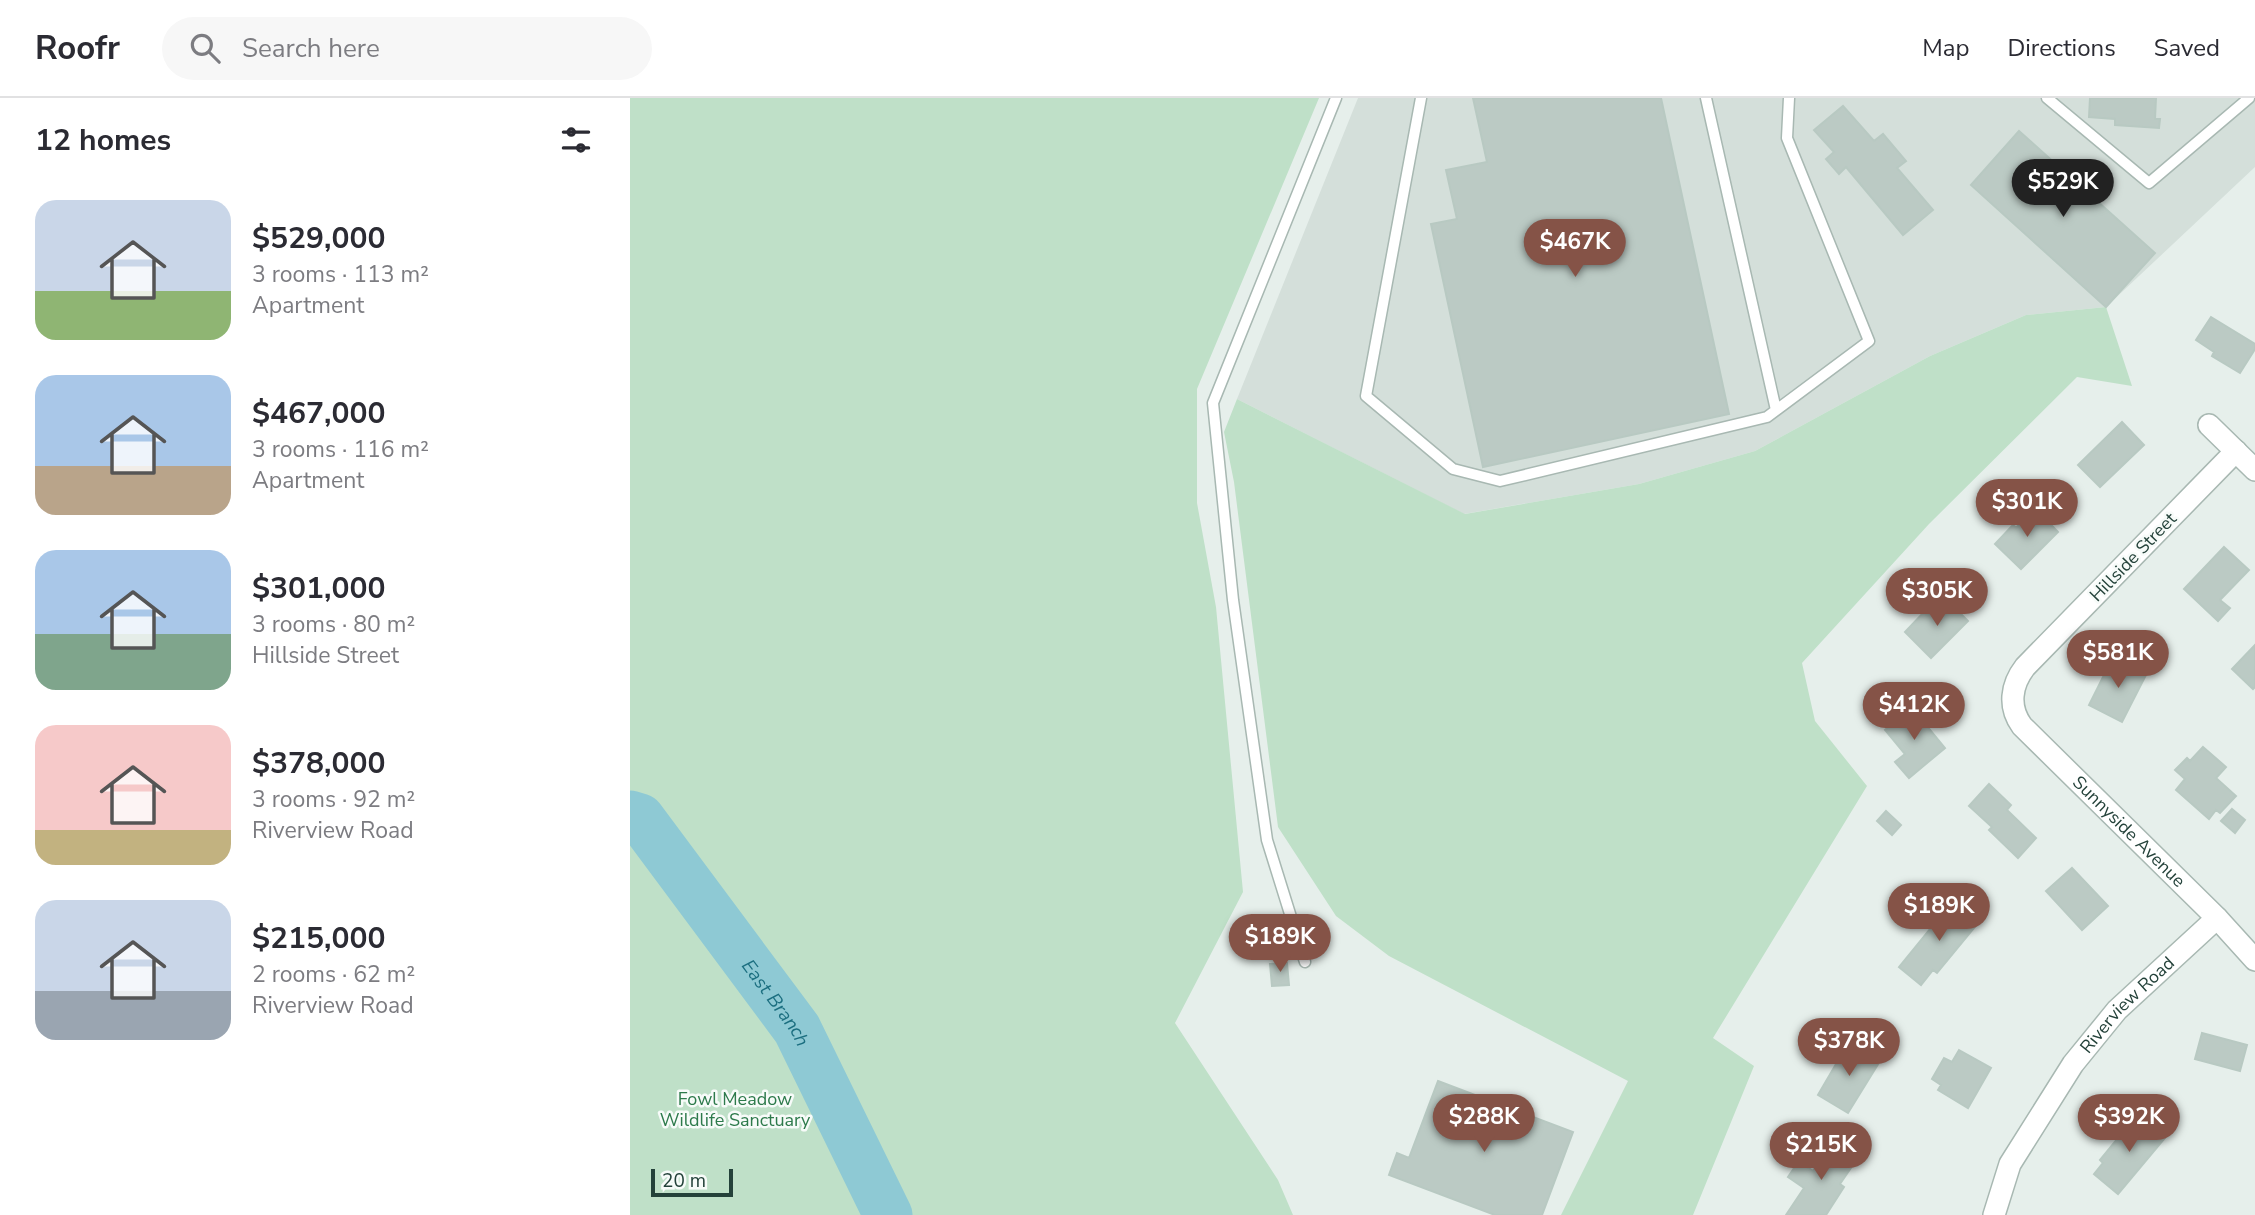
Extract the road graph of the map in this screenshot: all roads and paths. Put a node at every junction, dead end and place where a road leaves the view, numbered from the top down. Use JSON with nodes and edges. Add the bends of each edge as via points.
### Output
{"nodes":[{"id":1,"x":1336,"y":98,"type":"edge"},
{"id":2,"x":1421,"y":98,"type":"edge"},
{"id":3,"x":1706,"y":98,"type":"edge"},
{"id":4,"x":1789,"y":98,"type":"edge"},
{"id":5,"x":2047,"y":98,"type":"edge"},
{"id":6,"x":2249,"y":98,"type":"edge"},
{"id":7,"x":1776,"y":410,"type":"junction"},
{"id":8,"x":2209,"y":425,"type":"dead end"},
{"id":9,"x":2236,"y":451,"type":"junction"},
{"id":10,"x":2255,"y":470,"type":"edge"},
{"id":11,"x":2012,"y":699,"type":"joint"},
{"id":12,"x":2217,"y":918,"type":"junction"},
{"id":13,"x":2255,"y":960,"type":"edge"},
{"id":14,"x":1305,"y":962,"type":"dead end"},
{"id":15,"x":1994,"y":1215,"type":"edge"}],
"edges":[{"from":1,"to":14,"type":"lane","via":[[1213,403],[1233,600],[1267,840]]},
{"from":2,"to":7,"type":"lane","via":[[1366,396],[1453,469],[1500,481],[1767,417]]},
{"from":3,"to":7,"type":"lane"},
{"from":4,"to":7,"type":"lane","via":[[1787,138],[1869,341]]},
{"from":5,"to":6,"type":"lane","via":[[2149,183]]},
{"from":8,"to":9,"type":"street"},
{"from":9,"to":10,"type":"street"},
{"from":9,"to":11,"type":"street","name":"Hillside Street","via":[[2025,667]]},
{"from":11,"to":12,"type":"street","name":"Sunnyside Avenue","via":[[2022,726]]},
{"from":12,"to":13,"type":"street","name":"Sunnyside Avenue"},
{"from":12,"to":15,"type":"street","name":"Riverview Road","via":[[2117,1010],[2073,1064],[2010,1164]]}]}
